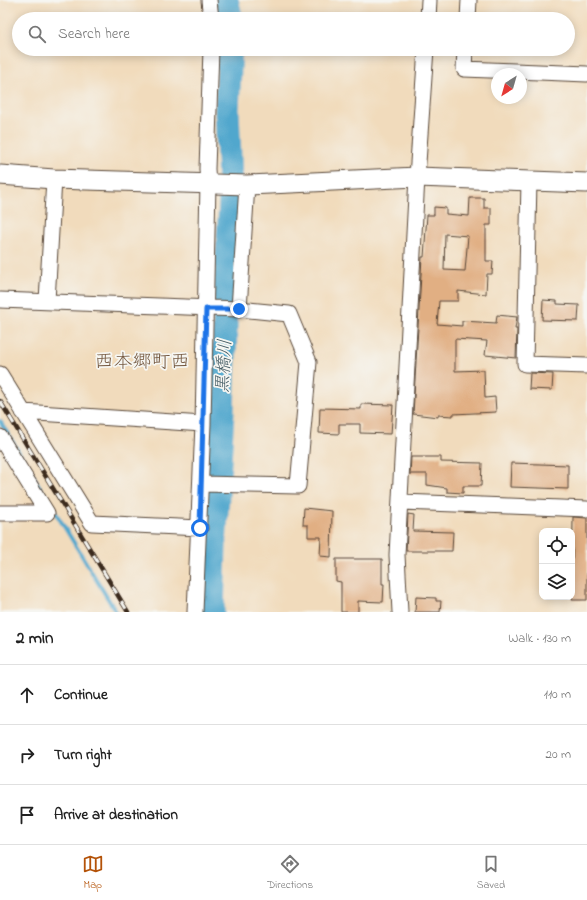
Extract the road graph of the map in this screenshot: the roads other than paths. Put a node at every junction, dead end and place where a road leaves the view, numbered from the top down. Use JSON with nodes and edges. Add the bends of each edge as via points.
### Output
{"nodes":[{"id":1,"x":429,"y":0,"type":"edge"},
{"id":2,"x":469,"y":0,"type":"edge"},
{"id":3,"x":209,"y":1,"type":"edge"},
{"id":4,"x":210,"y":12,"type":"edge"},
{"id":5,"x":428,"y":12,"type":"edge"},
{"id":6,"x":468,"y":12,"type":"edge"},
{"id":7,"x":211,"y":56,"type":"edge"},
{"id":8,"x":426,"y":56,"type":"edge"},
{"id":9,"x":465,"y":56,"type":"edge"},
{"id":10,"x":587,"y":74,"type":"edge"},
{"id":11,"x":0,"y":175,"type":"edge"},
{"id":12,"x":417,"y":177,"type":"junction"},
{"id":13,"x":54,"y":179,"type":"junction"},
{"id":14,"x":529,"y":181,"type":"junction"},
{"id":15,"x":587,"y":183,"type":"edge"},
{"id":16,"x":208,"y":184,"type":"junction"},
{"id":17,"x":247,"y":185,"type":"junction"},
{"id":18,"x":0,"y":300,"type":"edge"},
{"id":19,"x":47,"y":301,"type":"junction"},
{"id":20,"x":206,"y":309,"type":"junction"},
{"id":21,"x":239,"y":309,"type":"junction"},
{"id":22,"x":587,"y":366,"type":"edge"},
{"id":23,"x":0,"y":374,"type":"edge"},
{"id":24,"x":23,"y":412,"type":"junction"},
{"id":25,"x":203,"y":424,"type":"junction"},
{"id":26,"x":0,"y":437,"type":"edge"},
{"id":27,"x":200,"y":484,"type":"junction"},
{"id":28,"x":401,"y":502,"type":"junction"},
{"id":29,"x":587,"y":509,"type":"edge"},
{"id":30,"x":0,"y":513,"type":"edge"},
{"id":31,"x":200,"y":528,"type":"junction"},
{"id":32,"x":196,"y":612,"type":"edge"},
{"id":33,"x":400,"y":612,"type":"edge"}],
"edges":[{"from":1,"to":5,"type":"street"},
{"from":2,"to":6,"type":"street"},
{"from":3,"to":4,"type":"street"},
{"from":7,"to":16,"type":"street"},
{"from":8,"to":12,"type":"street"},
{"from":9,"to":10,"type":"street","via":[[464,69]]},
{"from":11,"to":13,"type":"street"},
{"from":12,"to":14,"type":"street"},
{"from":12,"to":17,"type":"street"},
{"from":12,"to":28,"type":"street"},
{"from":13,"to":16,"type":"street"},
{"from":13,"to":19,"type":"street"},
{"from":14,"to":15,"type":"street"},
{"from":14,"to":22,"type":"street","via":[[524,364]]},
{"from":16,"to":17,"type":"street"},
{"from":16,"to":20,"type":"street"},
{"from":17,"to":21,"type":"street"},
{"from":18,"to":19,"type":"street"},
{"from":19,"to":20,"type":"street"},
{"from":20,"to":21,"type":"street"},
{"from":20,"to":25,"type":"street"},
{"from":21,"to":27,"type":"street","via":[[289,314],[309,362],[298,486]]},
{"from":23,"to":24,"type":"street"},
{"from":24,"to":25,"type":"street"},
{"from":24,"to":31,"type":"street","via":[[92,523]]},
{"from":25,"to":27,"type":"street"},
{"from":26,"to":30,"type":"street","via":[[47,513]]},
{"from":27,"to":31,"type":"street"},
{"from":28,"to":29,"type":"street"},
{"from":28,"to":33,"type":"street","via":[[398,555]]},
{"from":31,"to":32,"type":"street"}]}
